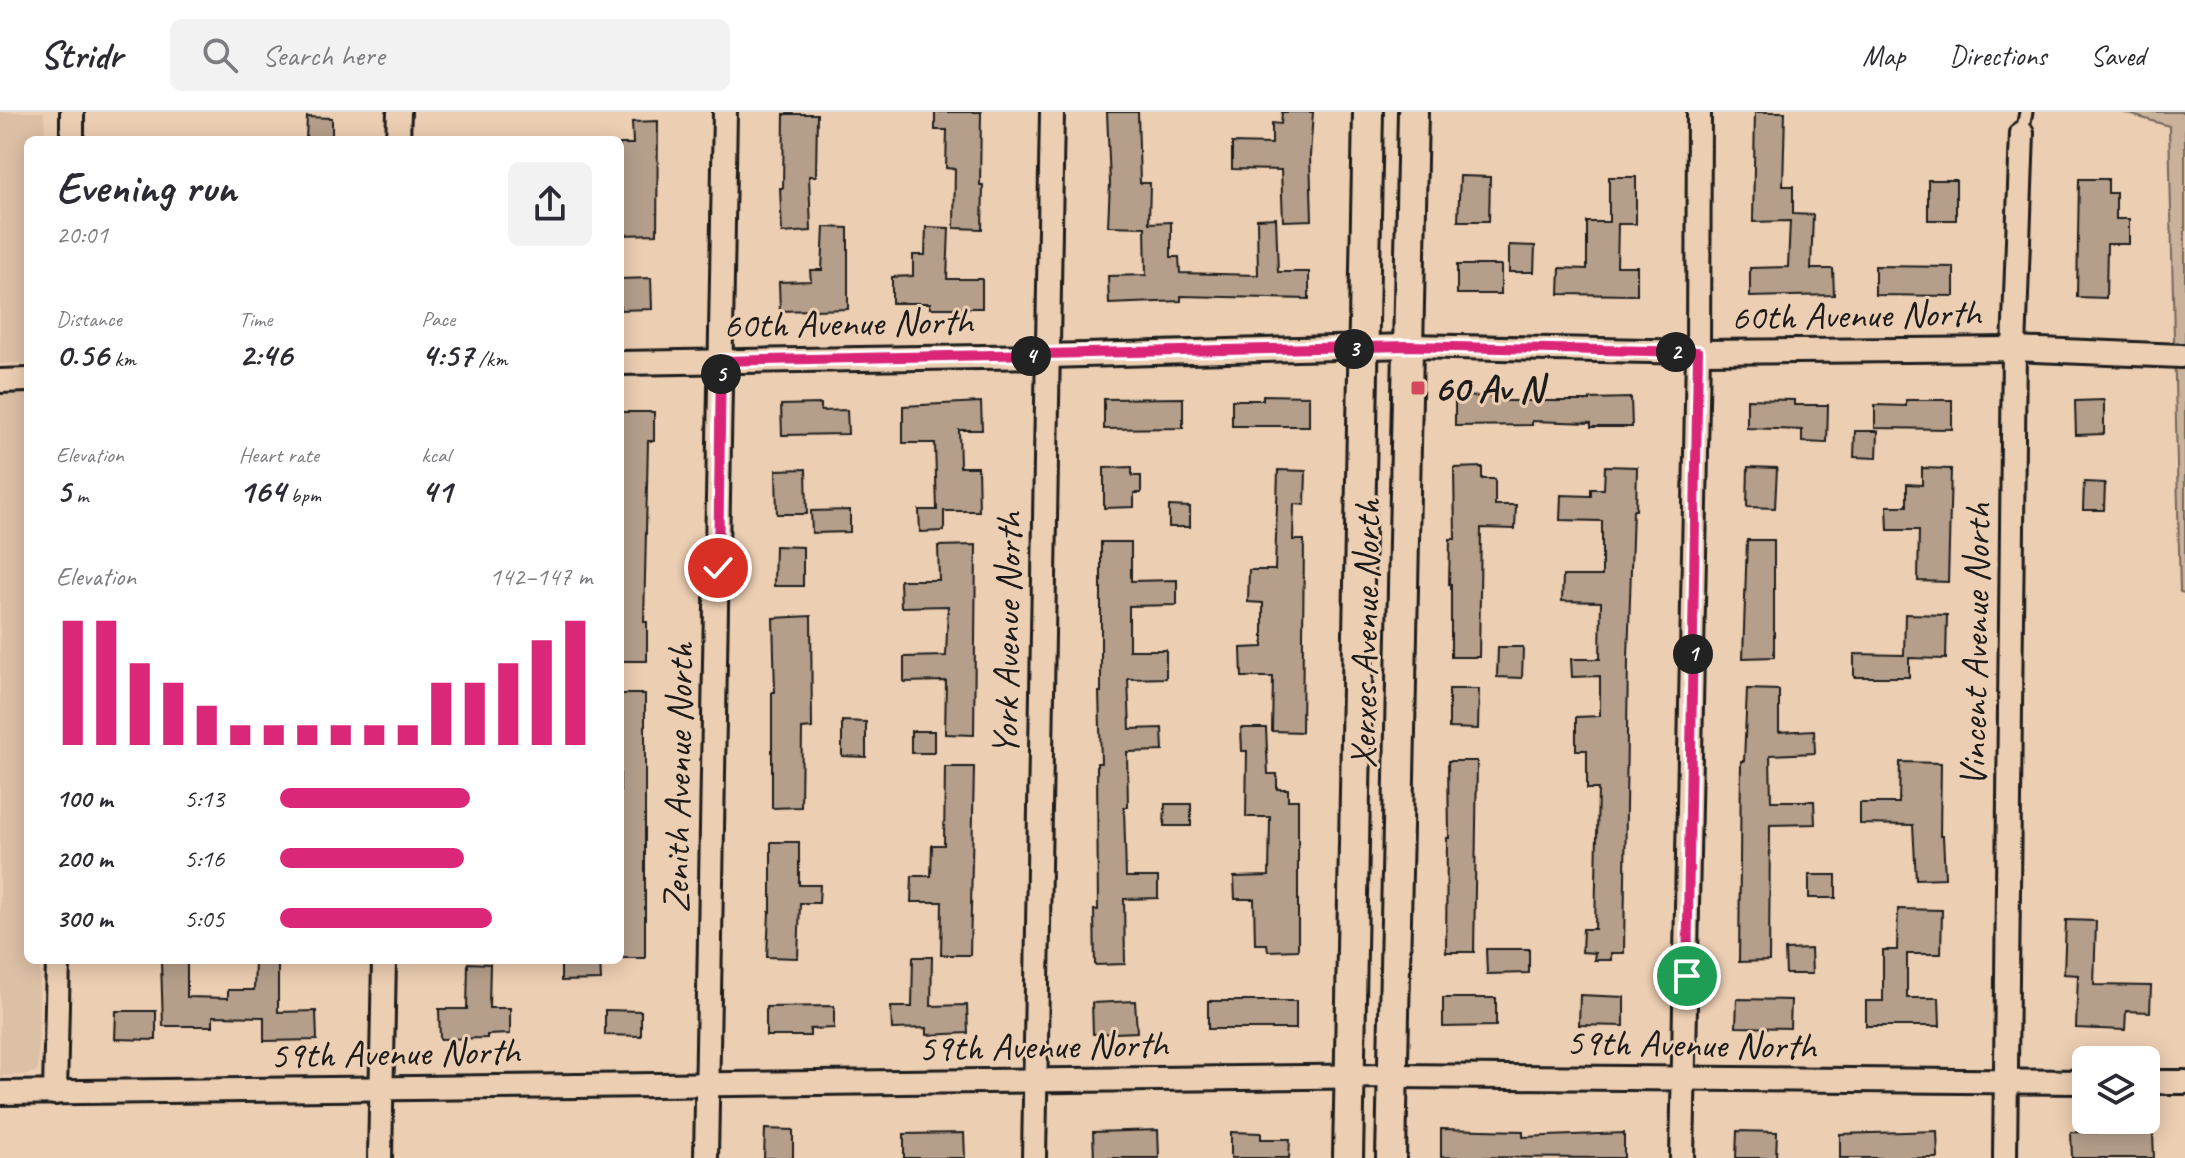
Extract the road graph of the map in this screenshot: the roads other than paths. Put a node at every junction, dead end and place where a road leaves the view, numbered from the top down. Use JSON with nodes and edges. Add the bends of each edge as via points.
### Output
{"nodes":[{"id":1,"x":72,"y":112,"type":"edge"},
{"id":2,"x":399,"y":112,"type":"edge"},
{"id":3,"x":725,"y":112,"type":"edge"},
{"id":4,"x":1052,"y":112,"type":"edge"},
{"id":5,"x":1368,"y":112,"type":"edge"},
{"id":6,"x":1413,"y":112,"type":"edge"},
{"id":7,"x":1699,"y":112,"type":"edge"},
{"id":8,"x":2024,"y":122,"type":"edge"},
{"id":9,"x":72,"y":136,"type":"edge"},
{"id":10,"x":398,"y":136,"type":"edge"},
{"id":11,"x":1408,"y":346,"type":"junction"},
{"id":12,"x":1364,"y":349,"type":"junction"},
{"id":13,"x":2014,"y":349,"type":"junction"},
{"id":14,"x":1698,"y":352,"type":"junction"},
{"id":15,"x":1048,"y":356,"type":"junction"},
{"id":16,"x":2181,"y":356,"type":"dead end"},
{"id":17,"x":721,"y":361,"type":"junction"},
{"id":18,"x":624,"y":363,"type":"edge"},
{"id":19,"x":24,"y":380,"type":"edge"},
{"id":20,"x":0,"y":381,"type":"edge"},
{"id":21,"x":58,"y":964,"type":"edge"},
{"id":22,"x":384,"y":964,"type":"edge"},
{"id":23,"x":1394,"y":1076,"type":"junction"},
{"id":24,"x":1350,"y":1078,"type":"junction"},
{"id":25,"x":1685,"y":1080,"type":"junction"},
{"id":26,"x":1035,"y":1082,"type":"junction"},
{"id":27,"x":2007,"y":1082,"type":"junction"},
{"id":28,"x":2072,"y":1082,"type":"edge"},
{"id":29,"x":2160,"y":1082,"type":"edge"},
{"id":30,"x":2185,"y":1082,"type":"edge"},
{"id":31,"x":709,"y":1086,"type":"junction"},
{"id":32,"x":382,"y":1090,"type":"junction"},
{"id":33,"x":0,"y":1093,"type":"edge"},
{"id":34,"x":55,"y":1093,"type":"junction"},
{"id":35,"x":380,"y":1158,"type":"edge"},
{"id":36,"x":706,"y":1158,"type":"edge"},
{"id":37,"x":1034,"y":1158,"type":"edge"},
{"id":38,"x":1348,"y":1158,"type":"edge"},
{"id":39,"x":1391,"y":1158,"type":"edge"},
{"id":40,"x":1682,"y":1158,"type":"edge"},
{"id":41,"x":2005,"y":1158,"type":"edge"}],
"edges":[{"from":1,"to":9,"type":"street"},
{"from":2,"to":10,"type":"street"},
{"from":3,"to":17,"type":"street","name":"Zenith Avenue North"},
{"from":4,"to":15,"type":"street","name":"York Avenue North"},
{"from":5,"to":12,"type":"street","name":"Xerxes Avenue North"},
{"from":6,"to":11,"type":"street","name":"Xerxes Avenue North"},
{"from":7,"to":14,"type":"street"},
{"from":8,"to":13,"type":"street","name":"Vincent Avenue North"},
{"from":11,"to":12,"type":"street","name":"60th Avenue North"},
{"from":11,"to":14,"type":"street","name":"60th Avenue North"},
{"from":11,"to":23,"type":"street","name":"Xerxes Avenue North"},
{"from":12,"to":15,"type":"street","name":"60th Avenue North"},
{"from":12,"to":24,"type":"street","name":"Xerxes Avenue North"},
{"from":13,"to":14,"type":"street","name":"60th Avenue North"},
{"from":13,"to":16,"type":"street","name":"60th Avenue North"},
{"from":13,"to":27,"type":"street","name":"Vincent Avenue North"},
{"from":14,"to":25,"type":"street"},
{"from":15,"to":17,"type":"street","name":"60th Avenue North"},
{"from":15,"to":26,"type":"street","name":"York Avenue North"},
{"from":17,"to":18,"type":"street","name":"60th Avenue North"},
{"from":17,"to":31,"type":"street","name":"Zenith Avenue North"},
{"from":19,"to":20,"type":"street"},
{"from":21,"to":34,"type":"street"},
{"from":22,"to":32,"type":"street"},
{"from":23,"to":24,"type":"street","name":"59th Avenue North"},
{"from":23,"to":25,"type":"street","name":"59th Avenue North"},
{"from":23,"to":39,"type":"street","name":"Xerxes Avenue North"},
{"from":24,"to":26,"type":"street","name":"59th Avenue North"},
{"from":24,"to":38,"type":"street","name":"Xerxes Avenue North"},
{"from":25,"to":27,"type":"street","name":"59th Avenue North"},
{"from":25,"to":40,"type":"street"},
{"from":26,"to":31,"type":"street","name":"59th Avenue North"},
{"from":26,"to":37,"type":"street","name":"York Avenue North"},
{"from":27,"to":28,"type":"street","name":"59th Avenue North"},
{"from":27,"to":41,"type":"street","name":"Vincent Avenue North"},
{"from":29,"to":30,"type":"street"},
{"from":31,"to":32,"type":"street","name":"59th Avenue North"},
{"from":31,"to":36,"type":"street","name":"Zenith Avenue North"},
{"from":32,"to":34,"type":"street","name":"59th Avenue North"},
{"from":32,"to":35,"type":"street"},
{"from":33,"to":34,"type":"street","name":"59th Avenue North"}]}
